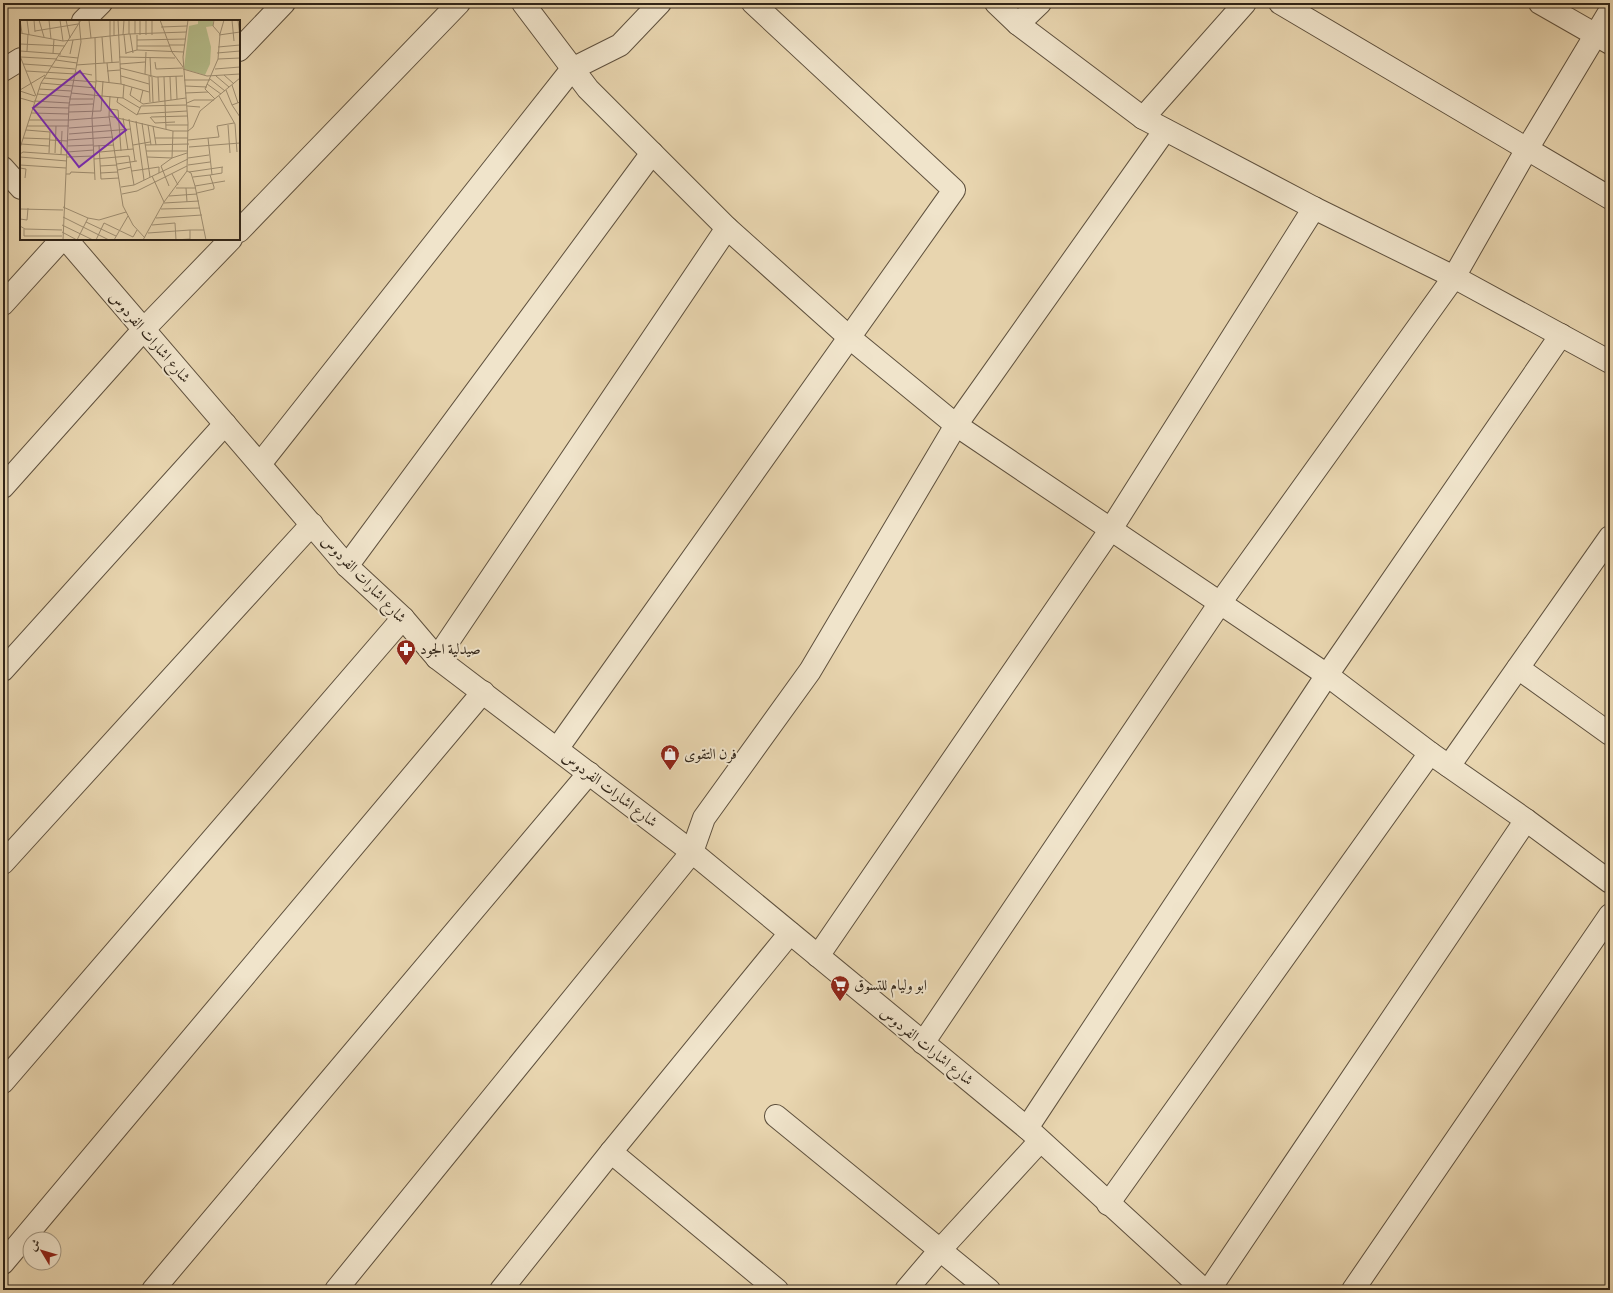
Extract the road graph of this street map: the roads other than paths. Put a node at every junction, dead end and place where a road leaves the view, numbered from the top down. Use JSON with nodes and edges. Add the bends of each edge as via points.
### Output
{"nodes":[{"id":1,"x":101,"y":3,"type":"edge"},
{"id":2,"x":284,"y":3,"type":"edge"},
{"id":3,"x":459,"y":3,"type":"edge"},
{"id":4,"x":523,"y":3,"type":"edge"},
{"id":5,"x":660,"y":3,"type":"edge"},
{"id":6,"x":753,"y":3,"type":"edge"},
{"id":7,"x":996,"y":3,"type":"edge"},
{"id":8,"x":1040,"y":3,"type":"edge"},
{"id":9,"x":1245,"y":3,"type":"edge"},
{"id":10,"x":1280,"y":3,"type":"edge"},
{"id":11,"x":1540,"y":3,"type":"edge"},
{"id":12,"x":1610,"y":11,"type":"edge"},
{"id":13,"x":84,"y":20,"type":"edge"},
{"id":14,"x":1018,"y":24,"type":"junction"},
{"id":15,"x":1602,"y":39,"type":"edge"},
{"id":16,"x":240,"y":49,"type":"edge"},
{"id":17,"x":20,"y":60,"type":"edge"},
{"id":18,"x":572,"y":69,"type":"junction"},
{"id":19,"x":3,"y":70,"type":"edge"},
{"id":20,"x":1143,"y":118,"type":"junction"},
{"id":21,"x":1165,"y":130,"type":"junction"},
{"id":22,"x":1527,"y":149,"type":"junction"},
{"id":23,"x":652,"y":153,"type":"junction"},
{"id":24,"x":3,"y":168,"type":"edge"},
{"id":25,"x":20,"y":187,"type":"edge"},
{"id":26,"x":1610,"y":198,"type":"edge"},
{"id":27,"x":1314,"y":208,"type":"junction"},
{"id":28,"x":727,"y":228,"type":"junction"},
{"id":29,"x":240,"y":230,"type":"edge"},
{"id":30,"x":61,"y":240,"type":"edge"},
{"id":31,"x":67,"y":240,"type":"edge"},
{"id":32,"x":230,"y":240,"type":"edge"},
{"id":33,"x":1454,"y":277,"type":"junction"},
{"id":34,"x":3,"y":304,"type":"edge"},
{"id":35,"x":144,"y":329,"type":"junction"},
{"id":36,"x":1561,"y":335,"type":"junction"},
{"id":37,"x":850,"y":338,"type":"junction"},
{"id":38,"x":1610,"y":362,"type":"edge"},
{"id":39,"x":225,"y":424,"type":"junction"},
{"id":40,"x":956,"y":425,"type":"junction"},
{"id":41,"x":260,"y":464,"type":"junction"},
{"id":42,"x":3,"y":487,"type":"edge"},
{"id":43,"x":312,"y":524,"type":"junction"},
{"id":44,"x":1110,"y":529,"type":"junction"},
{"id":45,"x":1610,"y":537,"type":"edge"},
{"id":46,"x":347,"y":566,"type":"junction"},
{"id":47,"x":1220,"y":603,"type":"junction"},
{"id":48,"x":402,"y":618,"type":"junction"},
{"id":49,"x":437,"y":658,"type":"junction"},
{"id":50,"x":1518,"y":668,"type":"junction"},
{"id":51,"x":3,"y":670,"type":"edge"},
{"id":52,"x":1327,"y":675,"type":"junction"},
{"id":53,"x":483,"y":692,"type":"junction"},
{"id":54,"x":1610,"y":734,"type":"edge"},
{"id":55,"x":557,"y":749,"type":"junction"},
{"id":56,"x":1430,"y":753,"type":"junction"},
{"id":57,"x":1449,"y":766,"type":"junction"},
{"id":58,"x":589,"y":773,"type":"junction"},
{"id":59,"x":1526,"y":820,"type":"junction"},
{"id":60,"x":692,"y":852,"type":"junction"},
{"id":61,"x":3,"y":863,"type":"edge"},
{"id":62,"x":1610,"y":882,"type":"edge"},
{"id":63,"x":1610,"y":915,"type":"edge"},
{"id":64,"x":790,"y":933,"type":"junction"},
{"id":65,"x":818,"y":956,"type":"junction"},
{"id":66,"x":923,"y":1043,"type":"junction"},
{"id":67,"x":3,"y":1082,"type":"edge"},
{"id":68,"x":776,"y":1116,"type":"dead end"},
{"id":69,"x":1033,"y":1135,"type":"junction"},
{"id":70,"x":611,"y":1152,"type":"junction"},
{"id":71,"x":1108,"y":1204,"type":"junction"},
{"id":72,"x":940,"y":1250,"type":"junction"},
{"id":73,"x":3,"y":1263,"type":"edge"},
{"id":74,"x":152,"y":1290,"type":"edge"},
{"id":75,"x":336,"y":1290,"type":"edge"},
{"id":76,"x":501,"y":1290,"type":"edge"},
{"id":77,"x":777,"y":1290,"type":"edge"},
{"id":78,"x":906,"y":1290,"type":"edge"},
{"id":79,"x":990,"y":1290,"type":"edge"},
{"id":80,"x":1204,"y":1290,"type":"edge"},
{"id":81,"x":1209,"y":1290,"type":"edge"},
{"id":82,"x":1353,"y":1290,"type":"edge"}],
"edges":[{"from":1,"to":13,"type":"street"},
{"from":2,"to":16,"type":"street"},
{"from":3,"to":29,"type":"street"},
{"from":4,"to":18,"type":"street"},
{"from":5,"to":18,"type":"street","via":[[620,45]]},
{"from":6,"to":37,"type":"street","via":[[954,190]]},
{"from":7,"to":14,"type":"street"},
{"from":8,"to":14,"type":"street"},
{"from":9,"to":20,"type":"street"},
{"from":10,"to":22,"type":"street"},
{"from":11,"to":15,"type":"street"},
{"from":12,"to":15,"type":"street"},
{"from":14,"to":20,"type":"street"},
{"from":15,"to":22,"type":"street"},
{"from":17,"to":19,"type":"street"},
{"from":18,"to":23,"type":"street","via":[[588,89]]},
{"from":18,"to":41,"type":"street"},
{"from":20,"to":21,"type":"street"},
{"from":21,"to":27,"type":"street"},
{"from":21,"to":40,"type":"street"},
{"from":22,"to":26,"type":"street"},
{"from":22,"to":33,"type":"street"},
{"from":23,"to":28,"type":"street"},
{"from":23,"to":46,"type":"street"},
{"from":24,"to":25,"type":"street"},
{"from":27,"to":33,"type":"street"},
{"from":27,"to":44,"type":"street"},
{"from":28,"to":37,"type":"street"},
{"from":28,"to":49,"type":"street"},
{"from":30,"to":34,"type":"street"},
{"from":31,"to":35,"type":"street","name":"شارع اشارات الفردوس"},
{"from":32,"to":35,"type":"street"},
{"from":33,"to":36,"type":"street"},
{"from":33,"to":47,"type":"street"},
{"from":35,"to":39,"type":"street","name":"شارع اشارات الفردوس"},
{"from":35,"to":42,"type":"street"},
{"from":36,"to":38,"type":"street"},
{"from":36,"to":52,"type":"street"},
{"from":37,"to":40,"type":"street"},
{"from":37,"to":55,"type":"street"},
{"from":39,"to":41,"type":"street","name":"شارع اشارات الفردوس"},
{"from":39,"to":51,"type":"street"},
{"from":40,"to":44,"type":"street"},
{"from":40,"to":60,"type":"street","via":[[810,671],[704,818]]},
{"from":41,"to":43,"type":"street","name":"شارع اشارات الفردوس"},
{"from":43,"to":46,"type":"street","name":"شارع اشارات الفردوس"},
{"from":43,"to":61,"type":"street"},
{"from":44,"to":47,"type":"street"},
{"from":44,"to":65,"type":"street"},
{"from":45,"to":50,"type":"street"},
{"from":46,"to":48,"type":"street","name":"شارع اشارات الفردوس"},
{"from":47,"to":52,"type":"street"},
{"from":47,"to":66,"type":"street"},
{"from":48,"to":49,"type":"street","name":"شارع اشارات الفردوس"},
{"from":48,"to":67,"type":"street"},
{"from":49,"to":53,"type":"street","name":"شارع اشارات الفردوس"},
{"from":50,"to":54,"type":"street"},
{"from":50,"to":57,"type":"street"},
{"from":52,"to":56,"type":"street"},
{"from":52,"to":69,"type":"street"},
{"from":53,"to":55,"type":"street","name":"شارع اشارات الفردوس"},
{"from":53,"to":73,"type":"street"},
{"from":55,"to":58,"type":"street","name":"شارع اشارات الفردوس"},
{"from":56,"to":57,"type":"street"},
{"from":56,"to":71,"type":"street"},
{"from":57,"to":59,"type":"street"},
{"from":58,"to":60,"type":"street","name":"شارع اشارات الفردوس"},
{"from":58,"to":74,"type":"street"},
{"from":59,"to":62,"type":"street"},
{"from":59,"to":81,"type":"street"},
{"from":60,"to":64,"type":"street","name":"شارع اشارات الفردوس"},
{"from":60,"to":75,"type":"street"},
{"from":63,"to":82,"type":"street"},
{"from":64,"to":65,"type":"street","name":"شارع اشارات الفردوس"},
{"from":64,"to":70,"type":"street"},
{"from":65,"to":66,"type":"street","name":"شارع اشارات الفردوس"},
{"from":66,"to":69,"type":"street","name":"شارع اشارات الفردوس"},
{"from":68,"to":72,"type":"street"},
{"from":69,"to":71,"type":"street","name":"شارع اشارات الفردوس"},
{"from":69,"to":72,"type":"street"},
{"from":70,"to":76,"type":"street"},
{"from":70,"to":77,"type":"street"},
{"from":71,"to":80,"type":"street","name":"شارع اشارات الفردوس"},
{"from":72,"to":78,"type":"street"},
{"from":72,"to":79,"type":"street"}]}
